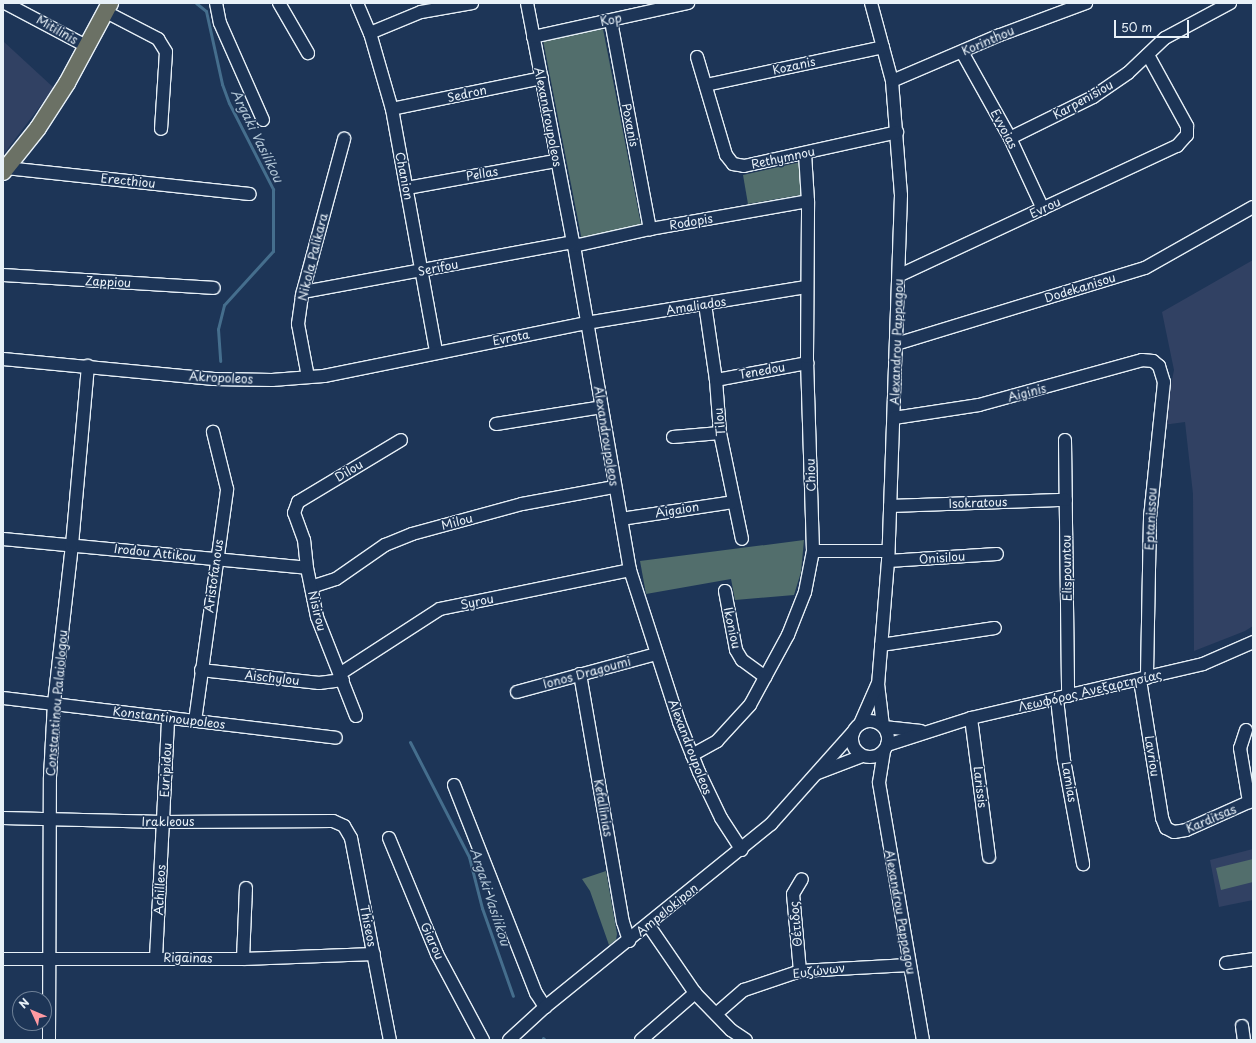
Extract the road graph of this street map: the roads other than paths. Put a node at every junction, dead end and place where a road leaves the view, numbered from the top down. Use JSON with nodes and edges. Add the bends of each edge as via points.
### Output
{"nodes":[{"id":1,"x":5,"y":3,"type":"edge"},
{"id":2,"x":216,"y":3,"type":"edge"},
{"id":3,"x":279,"y":3,"type":"edge"},
{"id":4,"x":357,"y":3,"type":"edge"},
{"id":5,"x":472,"y":3,"type":"edge"},
{"id":6,"x":527,"y":3,"type":"edge"},
{"id":7,"x":688,"y":3,"type":"edge"},
{"id":8,"x":871,"y":3,"type":"edge"},
{"id":9,"x":1086,"y":3,"type":"edge"},
{"id":10,"x":1230,"y":3,"type":"edge"},
{"id":11,"x":439,"y":6,"type":"edge"},
{"id":12,"x":108,"y":7,"type":"edge"},
{"id":13,"x":611,"y":21,"type":"junction"},
{"id":14,"x":370,"y":33,"type":"junction"},
{"id":15,"x":533,"y":37,"type":"junction"},
{"id":16,"x":882,"y":47,"type":"junction"},
{"id":17,"x":88,"y":48,"type":"junction"},
{"id":18,"x":962,"y":52,"type":"junction"},
{"id":19,"x":308,"y":53,"type":"dead end"},
{"id":20,"x":1148,"y":54,"type":"junction"},
{"id":21,"x":697,"y":57,"type":"dead end"},
{"id":22,"x":542,"y":78,"type":"junction"},
{"id":23,"x":892,"y":81,"type":"junction"},
{"id":24,"x":706,"y":85,"type":"junction"},
{"id":25,"x":392,"y":109,"type":"junction"},
{"id":26,"x":263,"y":120,"type":"dead end"},
{"id":27,"x":161,"y":129,"type":"dead end"},
{"id":28,"x":897,"y":132,"type":"junction"},
{"id":29,"x":1010,"y":138,"type":"junction"},
{"id":30,"x":344,"y":139,"type":"dead end"},
{"id":31,"x":805,"y":153,"type":"junction"},
{"id":32,"x":556,"y":161,"type":"junction"},
{"id":33,"x":4,"y":170,"type":"edge"},
{"id":34,"x":407,"y":188,"type":"junction"},
{"id":35,"x":250,"y":194,"type":"dead end"},
{"id":36,"x":808,"y":201,"type":"junction"},
{"id":37,"x":1253,"y":207,"type":"edge"},
{"id":38,"x":1043,"y":209,"type":"junction"},
{"id":39,"x":650,"y":229,"type":"junction"},
{"id":40,"x":574,"y":244,"type":"junction"},
{"id":41,"x":421,"y":272,"type":"junction"},
{"id":42,"x":3,"y":275,"type":"edge"},
{"id":43,"x":900,"y":275,"type":"junction"},
{"id":44,"x":806,"y":287,"type":"junction"},
{"id":45,"x":214,"y":288,"type":"dead end"},
{"id":46,"x":303,"y":292,"type":"junction"},
{"id":47,"x":705,"y":304,"type":"junction"},
{"id":48,"x":586,"y":323,"type":"junction"},
{"id":49,"x":896,"y":344,"type":"junction"},
{"id":50,"x":436,"y":352,"type":"junction"},
{"id":51,"x":3,"y":359,"type":"edge"},
{"id":52,"x":807,"y":363,"type":"junction"},
{"id":53,"x":1156,"y":363,"type":"joint"},
{"id":54,"x":88,"y":366,"type":"junction"},
{"id":55,"x":308,"y":377,"type":"junction"},
{"id":56,"x":716,"y":380,"type":"junction"},
{"id":57,"x":602,"y":407,"type":"junction"},
{"id":58,"x":894,"y":418,"type":"junction"},
{"id":59,"x":496,"y":424,"type":"dead end"},
{"id":60,"x":213,"y":432,"type":"dead end"},
{"id":61,"x":720,"y":432,"type":"junction"},
{"id":62,"x":673,"y":438,"type":"dead end"},
{"id":63,"x":401,"y":440,"type":"dead end"},
{"id":64,"x":1065,"y":440,"type":"dead end"},
{"id":65,"x":614,"y":487,"type":"junction"},
{"id":66,"x":1066,"y":500,"type":"junction"},
{"id":67,"x":298,"y":502,"type":"joint"},
{"id":68,"x":733,"y":502,"type":"junction"},
{"id":69,"x":890,"y":506,"type":"junction"},
{"id":70,"x":621,"y":520,"type":"junction"},
{"id":71,"x":3,"y":539,"type":"edge"},
{"id":72,"x":742,"y":539,"type":"dead end"},
{"id":73,"x":72,"y":545,"type":"junction"},
{"id":74,"x":813,"y":551,"type":"junction"},
{"id":75,"x":997,"y":554,"type":"dead end"},
{"id":76,"x":888,"y":556,"type":"junction"},
{"id":77,"x":216,"y":559,"type":"junction"},
{"id":78,"x":307,"y":568,"type":"junction"},
{"id":79,"x":630,"y":570,"type":"junction"},
{"id":80,"x":311,"y":587,"type":"junction"},
{"id":81,"x":725,"y":591,"type":"dead end"},
{"id":82,"x":995,"y":628,"type":"dead end"},
{"id":83,"x":1253,"y":642,"type":"edge"},
{"id":84,"x":881,"y":645,"type":"junction"},
{"id":85,"x":656,"y":654,"type":"junction"},
{"id":86,"x":201,"y":670,"type":"junction"},
{"id":87,"x":580,"y":674,"type":"junction"},
{"id":88,"x":342,"y":677,"type":"junction"},
{"id":89,"x":765,"y":677,"type":"junction"},
{"id":90,"x":1144,"y":679,"type":"junction"},
{"id":91,"x":878,"y":684,"type":"junction"},
{"id":92,"x":517,"y":692,"type":"dead end"},
{"id":93,"x":3,"y":698,"type":"edge"},
{"id":94,"x":1063,"y":698,"type":"junction"},
{"id":95,"x":54,"y":703,"type":"junction"},
{"id":96,"x":356,"y":716,"type":"dead end"},
{"id":97,"x":168,"y":717,"type":"junction"},
{"id":98,"x":971,"y":718,"type":"junction"},
{"id":99,"x":195,"y":721,"type":"junction"},
{"id":100,"x":883,"y":726,"type":"junction"},
{"id":101,"x":856,"y":728,"type":"junction"},
{"id":102,"x":1246,"y":730,"type":"dead end"},
{"id":103,"x":925,"y":732,"type":"junction"},
{"id":104,"x":336,"y":738,"type":"dead end"},
{"id":105,"x":885,"y":748,"type":"junction"},
{"id":106,"x":692,"y":756,"type":"junction"},
{"id":107,"x":863,"y":756,"type":"junction"},
{"id":108,"x":818,"y":773,"type":"junction"},
{"id":109,"x":879,"y":783,"type":"junction"},
{"id":110,"x":454,"y":785,"type":"dead end"},
{"id":111,"x":1251,"y":801,"type":"edge"},
{"id":112,"x":3,"y":818,"type":"edge"},
{"id":113,"x":51,"y":821,"type":"junction"},
{"id":114,"x":333,"y":821,"type":"joint"},
{"id":115,"x":163,"y":822,"type":"junction"},
{"id":116,"x":1169,"y":830,"type":"joint"},
{"id":117,"x":389,"y":838,"type":"dead end"},
{"id":118,"x":742,"y":850,"type":"junction"},
{"id":119,"x":989,"y":856,"type":"dead end"},
{"id":120,"x":1083,"y":864,"type":"dead end"},
{"id":121,"x":802,"y":879,"type":"dead end"},
{"id":122,"x":246,"y":888,"type":"dead end"},
{"id":123,"x":649,"y":926,"type":"junction"},
{"id":124,"x":629,"y":941,"type":"junction"},
{"id":125,"x":374,"y":954,"type":"junction"},
{"id":126,"x":156,"y":958,"type":"junction"},
{"id":127,"x":3,"y":959,"type":"edge"},
{"id":128,"x":50,"y":959,"type":"junction"},
{"id":129,"x":243,"y":959,"type":"junction"},
{"id":130,"x":1253,"y":959,"type":"edge"},
{"id":131,"x":1226,"y":963,"type":"dead end"},
{"id":132,"x":910,"y":965,"type":"junction"},
{"id":133,"x":800,"y":971,"type":"junction"},
{"id":134,"x":695,"y":993,"type":"junction"},
{"id":135,"x":545,"y":1007,"type":"junction"},
{"id":136,"x":716,"y":1014,"type":"junction"},
{"id":137,"x":1242,"y":1026,"type":"dead end"},
{"id":138,"x":49,"y":1040,"type":"edge"},
{"id":139,"x":390,"y":1040,"type":"edge"},
{"id":140,"x":483,"y":1040,"type":"edge"},
{"id":141,"x":509,"y":1040,"type":"edge"},
{"id":142,"x":641,"y":1040,"type":"edge"},
{"id":143,"x":746,"y":1040,"type":"edge"},
{"id":144,"x":924,"y":1040,"type":"edge"},
{"id":145,"x":1244,"y":1040,"type":"edge"}],
"edges":[{"from":1,"to":17,"type":"street","name":"Mitilinis"},
{"from":2,"to":26,"type":"street","via":[[220,23]]},
{"from":3,"to":19,"type":"street"},
{"from":4,"to":14,"type":"street","name":"Chanion"},
{"from":5,"to":11,"type":"street"},
{"from":6,"to":15,"type":"street","name":"Alexandroupoleos"},
{"from":7,"to":13,"type":"street","name":"Kop"},
{"from":8,"to":16,"type":"street","name":"Alexandrou Pappagou"},
{"from":9,"to":18,"type":"street","name":"Korinthou"},
{"from":10,"to":20,"type":"street","name":"Karpenisiou","via":[[1165,38]]},
{"from":11,"to":14,"type":"street"},
{"from":12,"to":17,"type":"main road"},
{"from":12,"to":27,"type":"street","via":[[158,40],[166,52]]},
{"from":13,"to":15,"type":"street","name":"Kop"},
{"from":13,"to":39,"type":"street","name":"Poxanis"},
{"from":14,"to":25,"type":"street","name":"Chanion"},
{"from":15,"to":22,"type":"street","name":"Alexandroupoleos"},
{"from":16,"to":23,"type":"street","name":"Alexandrou Pappagou"},
{"from":16,"to":24,"type":"street","name":"Kozanis"},
{"from":17,"to":33,"type":"main road","via":[[47,115]]},
{"from":18,"to":23,"type":"street","name":"Korinthou"},
{"from":18,"to":29,"type":"street","name":"Evvoias"},
{"from":20,"to":29,"type":"street","name":"Karpenisiou","via":[[1123,77],[1093,97]]},
{"from":20,"to":38,"type":"street","name":"Evrou","via":[[1187,126],[1187,135],[1177,146]]},
{"from":21,"to":24,"type":"street","name":"Rethymnou"},
{"from":22,"to":25,"type":"street","name":"Sedron"},
{"from":22,"to":32,"type":"street","name":"Alexandroupoleos"},
{"from":23,"to":28,"type":"street","name":"Alexandrou Pappagou"},
{"from":24,"to":31,"type":"street","name":"Rethymnou","via":[[726,155],[733,164],[744,166]]},
{"from":25,"to":34,"type":"street","name":"Chanion"},
{"from":28,"to":31,"type":"street","name":"Rethymnou"},
{"from":28,"to":43,"type":"street","name":"Alexandrou Pappagou","via":[[901,195]]},
{"from":29,"to":38,"type":"street","name":"Evvoias"},
{"from":30,"to":46,"type":"street","name":"Nikola Palikara"},
{"from":31,"to":36,"type":"street","name":"Chiou"},
{"from":32,"to":34,"type":"street","name":"Pellas"},
{"from":32,"to":40,"type":"street","name":"Alexandroupoleos"},
{"from":33,"to":35,"type":"street","name":"Erecthiou"},
{"from":34,"to":41,"type":"street","name":"Chanion"},
{"from":36,"to":39,"type":"street","name":"Rodopis"},
{"from":36,"to":44,"type":"street","name":"Chiou"},
{"from":37,"to":49,"type":"street","name":"Dodekanisou","via":[[1146,268]]},
{"from":38,"to":43,"type":"street","name":"Evrou"},
{"from":39,"to":40,"type":"street","name":"Rodopis"},
{"from":40,"to":41,"type":"street","name":"Serifou"},
{"from":40,"to":48,"type":"street","name":"Alexandroupoleos"},
{"from":41,"to":46,"type":"street","name":"Serifou"},
{"from":41,"to":50,"type":"street","name":"Chanion"},
{"from":42,"to":45,"type":"street","name":"Zappiou"},
{"from":43,"to":49,"type":"street","name":"Alexandrou Pappagou"},
{"from":44,"to":47,"type":"street","name":"Amaliados"},
{"from":44,"to":52,"type":"street","name":"Chiou"},
{"from":46,"to":55,"type":"street","name":"Nikola Palikara","via":[[298,324]]},
{"from":47,"to":48,"type":"street","name":"Amaliados"},
{"from":47,"to":56,"type":"street","name":"Tilou"},
{"from":48,"to":50,"type":"street","name":"Evrota"},
{"from":48,"to":57,"type":"street","name":"Alexandroupoleos"},
{"from":49,"to":58,"type":"street","name":"Alexandrou Pappagou"},
{"from":50,"to":55,"type":"street","name":"Akropoleos"},
{"from":51,"to":54,"type":"street","name":"Akropoleos"},
{"from":52,"to":56,"type":"street","name":"Tenedou"},
{"from":52,"to":74,"type":"street","name":"Chiou"},
{"from":53,"to":58,"type":"street","name":"Aiginis","via":[[1142,360],[979,406]]},
{"from":53,"to":90,"type":"street","name":"Eptanissou","via":[[1162,370],[1164,382],[1150,518]]},
{"from":54,"to":55,"type":"street","name":"Akropoleos","via":[[214,379]]},
{"from":54,"to":73,"type":"street","name":"Constantinou Palaiologou"},
{"from":56,"to":61,"type":"street","name":"Tilou"},
{"from":57,"to":59,"type":"street"},
{"from":57,"to":65,"type":"street","name":"Alexandroupoleos"},
{"from":58,"to":69,"type":"street","name":"Alexandrou Pappagou"},
{"from":60,"to":77,"type":"street","name":"Aristofanous","via":[[227,489]]},
{"from":61,"to":62,"type":"street"},
{"from":61,"to":68,"type":"street","name":"Tilou"},
{"from":63,"to":67,"type":"street","name":"Dilou"},
{"from":64,"to":66,"type":"street","name":"Elispountou"},
{"from":65,"to":70,"type":"street","name":"Alexandroupoleos"},
{"from":65,"to":80,"type":"street","name":"Milou","via":[[522,504],[412,534],[386,545],[336,579]]},
{"from":66,"to":69,"type":"street","name":"Isokratous"},
{"from":66,"to":94,"type":"street","name":"Elispountou"},
{"from":67,"to":78,"type":"street","name":"Nisirou","via":[[294,513],[304,540]]},
{"from":68,"to":70,"type":"street","name":"Aigaion"},
{"from":68,"to":72,"type":"street","name":"Tilou"},
{"from":69,"to":76,"type":"street","name":"Alexandrou Pappagou"},
{"from":70,"to":79,"type":"street","name":"Alexandroupoleos"},
{"from":71,"to":73,"type":"street","name":"Irodou Attikou"},
{"from":73,"to":77,"type":"street","name":"Irodou Attikou"},
{"from":73,"to":95,"type":"street","name":"Constantinou Palaiologou"},
{"from":74,"to":76,"type":"street","name":"Onisilou"},
{"from":74,"to":89,"type":"street","name":"Chiou","via":[[804,596],[788,635]]},
{"from":75,"to":76,"type":"street","name":"Onisilou"},
{"from":76,"to":84,"type":"street","name":"Alexandrou Pappagou"},
{"from":77,"to":78,"type":"street","name":"Irodou Attikou"},
{"from":77,"to":86,"type":"street","name":"Aristofanous"},
{"from":78,"to":80,"type":"street","name":"Nisirou"},
{"from":79,"to":85,"type":"street","name":"Alexandroupoleos"},
{"from":79,"to":88,"type":"street","name":"Syrou","via":[[440,609]]},
{"from":80,"to":88,"type":"street","name":"Nisirou","via":[[317,617]]},
{"from":81,"to":89,"type":"street","name":"Ikoniou","via":[[738,655]]},
{"from":82,"to":84,"type":"street"},
{"from":83,"to":90,"type":"street","name":"Λεωφόρος Ανεξαρτησίας","via":[[1204,664]]},
{"from":84,"to":91,"type":"street","name":"Alexandrou Pappagou"},
{"from":85,"to":87,"type":"street","name":"Ionos Dragoumi"},
{"from":85,"to":106,"type":"street","name":"Alexandroupoleos"},
{"from":86,"to":88,"type":"street","name":"Aischylou","via":[[320,683]]},
{"from":86,"to":99,"type":"street","name":"Aristofanous"},
{"from":87,"to":92,"type":"street","name":"Ionos Dragoumi"},
{"from":87,"to":124,"type":"street","name":"Kefallinias","via":[[623,922]]},
{"from":88,"to":96,"type":"street","name":"Nisirou"},
{"from":89,"to":106,"type":"street","name":"Chiou","via":[[750,705],[734,725],[717,741]]},
{"from":90,"to":94,"type":"street","name":"Λεωφόρος Ανεξαρτησίας"},
{"from":90,"to":116,"type":"street","name":"Lavriou","via":[[1162,818]]},
{"from":91,"to":100,"type":"street","name":"Alexandrou Pappagou"},
{"from":91,"to":101,"type":"street","name":"Alexandrou Pappagou"},
{"from":93,"to":95,"type":"street","name":"Konstantinoupoleos"},
{"from":94,"to":98,"type":"street","name":"Λεωφόρος Ανεξαρτησίας"},
{"from":94,"to":120,"type":"street","name":"Lamias","via":[[1064,760]]},
{"from":95,"to":97,"type":"street","name":"Konstantinoupoleos"},
{"from":95,"to":113,"type":"street","name":"Constantinou Palaiologou","via":[[50,777]]},
{"from":97,"to":99,"type":"street","name":"Konstantinoupoleos"},
{"from":97,"to":115,"type":"street","name":"Euripidou"},
{"from":98,"to":103,"type":"street","name":"Λεωφόρος Ανεξαρτησίας"},
{"from":98,"to":119,"type":"street","name":"Larissis"},
{"from":99,"to":104,"type":"street","name":"Konstantinoupoleos"},
{"from":100,"to":101,"type":"street","via":[[874,721]]},
{"from":100,"to":103,"type":"street","name":"Λεωφόρος Ανεξαρτησίας"},
{"from":100,"to":105,"type":"street","via":[[888,737]]},
{"from":101,"to":107,"type":"street","via":[[852,743]]},
{"from":101,"to":108,"type":"street","name":"Ampelokipon"},
{"from":102,"to":111,"type":"street","via":[[1240,748]]},
{"from":103,"to":105,"type":"street","name":"Λεωφόρος Ανεξαρτησίας"},
{"from":105,"to":107,"type":"street","via":[[875,757]]},
{"from":105,"to":109,"type":"street","name":"Alexandrou Pappagou"},
{"from":106,"to":118,"type":"street","name":"Alexandroupoleos","via":[[721,818]]},
{"from":107,"to":108,"type":"street","name":"Ampelokipon"},
{"from":107,"to":109,"type":"street","name":"Alexandrou Pappagou"},
{"from":108,"to":118,"type":"street","name":"Ampelokipon","via":[[771,824]]},
{"from":109,"to":132,"type":"street","name":"Alexandrou Pappagou"},
{"from":110,"to":135,"type":"street","via":[[536,993]]},
{"from":111,"to":116,"type":"street","name":"Karditsas","via":[[1202,825],[1179,832]]},
{"from":112,"to":113,"type":"street","name":"Irakleous"},
{"from":113,"to":115,"type":"street","name":"Irakleous"},
{"from":113,"to":128,"type":"street","name":"Constantinou Palaiologou"},
{"from":114,"to":115,"type":"street","name":"Irakleous"},
{"from":114,"to":125,"type":"street","name":"Thiseos","via":[[344,826],[351,838]]},
{"from":115,"to":126,"type":"street","name":"Achilleos"},
{"from":117,"to":140,"type":"street","name":"Giarou","via":[[437,954]]},
{"from":118,"to":123,"type":"street","name":"Ampelokipon"},
{"from":121,"to":133,"type":"street","name":"Θέτιδος","via":[[794,894]]},
{"from":122,"to":129,"type":"street"},
{"from":123,"to":124,"type":"street","name":"Ampelokipon"},
{"from":123,"to":134,"type":"street"},
{"from":124,"to":135,"type":"street","name":"Ampelokipon"},
{"from":125,"to":129,"type":"street","name":"Rigainas"},
{"from":125,"to":139,"type":"street","name":"Thiseos"},
{"from":126,"to":128,"type":"street","name":"Rigainas"},
{"from":126,"to":129,"type":"street","name":"Rigainas"},
{"from":127,"to":128,"type":"street","name":"Rigainas"},
{"from":128,"to":138,"type":"street","name":"Constantinou Palaiologou"},
{"from":130,"to":131,"type":"street"},
{"from":132,"to":133,"type":"street","name":"Ευζώνων"},
{"from":132,"to":144,"type":"street","name":"Alexandrou Pappagou"},
{"from":133,"to":136,"type":"street","name":"Ευζώνων","via":[[744,990]]},
{"from":134,"to":136,"type":"street"},
{"from":134,"to":142,"type":"street"},
{"from":135,"to":141,"type":"street","name":"Ampelokipon"},
{"from":136,"to":143,"type":"street","via":[[731,1030]]},
{"from":137,"to":145,"type":"street"}]}
